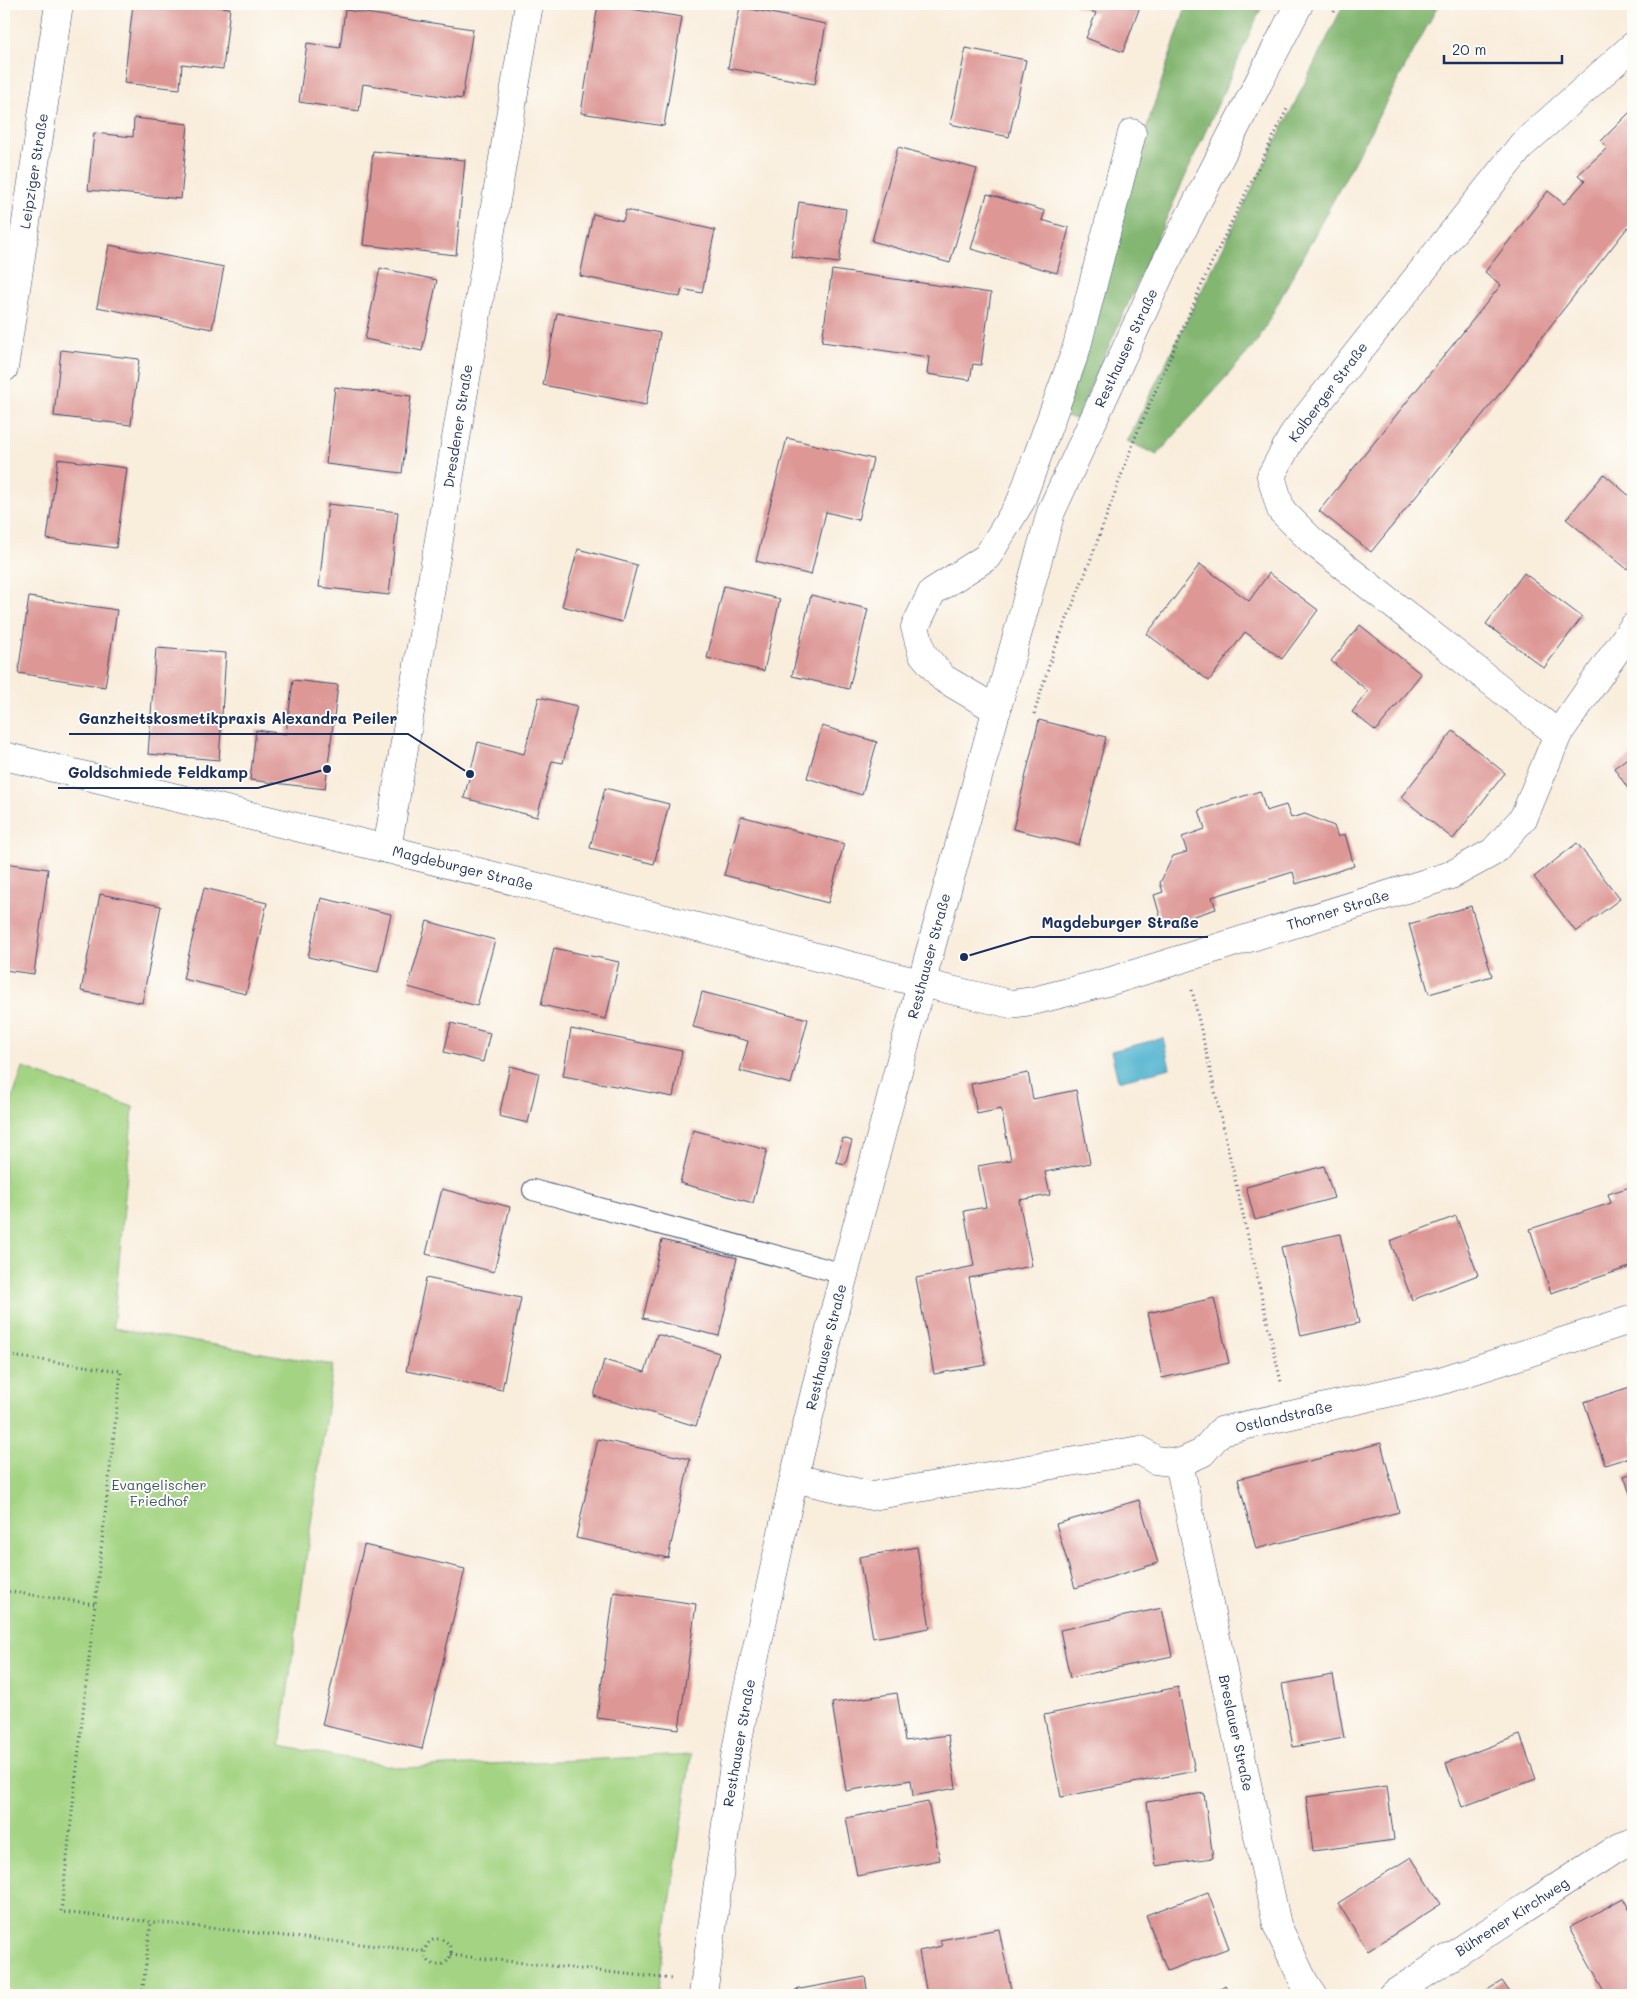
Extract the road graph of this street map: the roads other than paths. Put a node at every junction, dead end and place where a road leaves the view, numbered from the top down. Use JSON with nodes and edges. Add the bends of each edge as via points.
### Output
{"nodes":[{"id":1,"x":59,"y":4,"type":"edge"},
{"id":2,"x":529,"y":4,"type":"edge"},
{"id":3,"x":1299,"y":4,"type":"edge"},
{"id":4,"x":1633,"y":46,"type":"edge"},
{"id":5,"x":1132,"y":133,"type":"dead end"},
{"id":6,"x":4,"y":368,"type":"edge"},
{"id":7,"x":1632,"y":632,"type":"edge"},
{"id":8,"x":997,"y":710,"type":"junction"},
{"id":9,"x":1558,"y":734,"type":"junction"},
{"id":10,"x":4,"y":756,"type":"edge"},
{"id":11,"x":387,"y":849,"type":"junction"},
{"id":12,"x":921,"y":984,"type":"junction"},
{"id":13,"x":533,"y":1190,"type":"dead end"},
{"id":14,"x":844,"y":1274,"type":"junction"},
{"id":15,"x":1633,"y":1319,"type":"edge"},
{"id":16,"x":1180,"y":1463,"type":"junction"},
{"id":17,"x":794,"y":1478,"type":"junction"},
{"id":18,"x":1633,"y":1842,"type":"edge"},
{"id":19,"x":703,"y":1995,"type":"edge"},
{"id":20,"x":1313,"y":1995,"type":"edge"},
{"id":21,"x":1392,"y":1995,"type":"edge"}],
"edges":[{"from":1,"to":6,"type":"street","name":"Leipziger Straße"},
{"from":2,"to":11,"type":"street","name":"Dresdener Straße"},
{"from":3,"to":8,"type":"street","name":"Resthauser Straße","via":[[1163,268],[1051,512]]},
{"from":4,"to":9,"type":"street","name":"Kolberger Straße","via":[[1522,144],[1294,432],[1271,476],[1281,510],[1312,541]]},
{"from":5,"to":8,"type":"street","via":[[1076,350],[1021,502],[988,557],[932,592],[915,627],[922,654],[943,678]]},
{"from":7,"to":9,"type":"street","name":"Thorner Straße"},
{"from":8,"to":12,"type":"street","name":"Resthauser Straße"},
{"from":9,"to":12,"type":"street","name":"Thorner Straße","via":[[1524,816],[1494,852],[1452,875],[1111,981],[1033,1001],[1011,1004]]},
{"from":10,"to":11,"type":"street","name":"Magdeburger Straße"},
{"from":11,"to":12,"type":"street","name":"Magdeburger Straße"},
{"from":12,"to":14,"type":"street","name":"Resthauser Straße"},
{"from":13,"to":14,"type":"lane"},
{"from":14,"to":17,"type":"street","name":"Resthauser Straße"},
{"from":15,"to":16,"type":"street","name":"Ostlandstraße","via":[[1440,1381],[1221,1431],[1202,1452]]},
{"from":16,"to":17,"type":"street","via":[[1155,1460],[1140,1450],[872,1496]]},
{"from":16,"to":20,"type":"street","name":"Breslauer Straße","via":[[1277,1925]]},
{"from":17,"to":19,"type":"street","name":"Resthauser Straße","via":[[736,1748]]},
{"from":18,"to":21,"type":"street","name":"Bührener Kirchweg","via":[[1619,1847]]}]}
